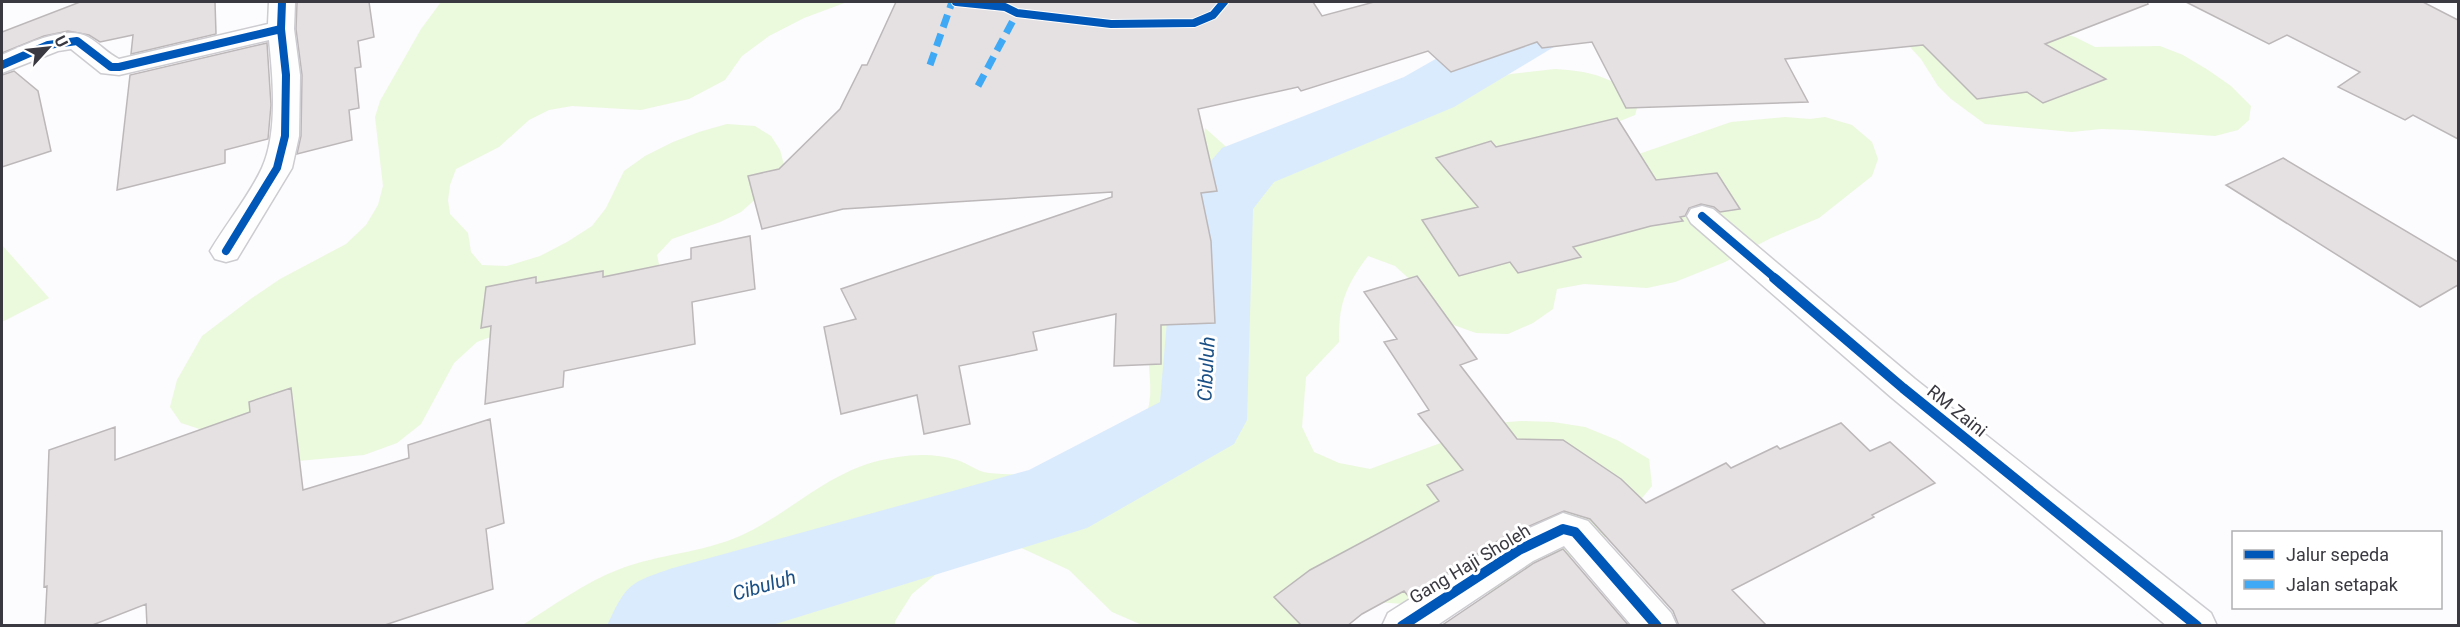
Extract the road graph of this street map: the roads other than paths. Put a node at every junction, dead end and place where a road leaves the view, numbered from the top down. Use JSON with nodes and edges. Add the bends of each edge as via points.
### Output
{"nodes":[{"id":1,"x":282,"y":15,"type":"edge"},
{"id":2,"x":2,"y":65,"type":"edge"},
{"id":3,"x":1702,"y":216,"type":"dead end"},
{"id":4,"x":226,"y":251,"type":"dead end"},
{"id":5,"x":1402,"y":626,"type":"edge"},
{"id":6,"x":1657,"y":626,"type":"edge"},
{"id":7,"x":2197,"y":626,"type":"edge"}],
"edges":[{"from":1,"to":2,"type":"street","via":[[119,67],[111,68],[71,40]]},
{"from":1,"to":4,"type":"street","via":[[285,136],[277,168]]},
{"from":3,"to":7,"type":"street","name":"RM Zaini","via":[[1903,388]]},
{"from":5,"to":6,"type":"street","name":"Gang Haji Sholeh","via":[[1519,550],[1563,529],[1575,532]]}]}
